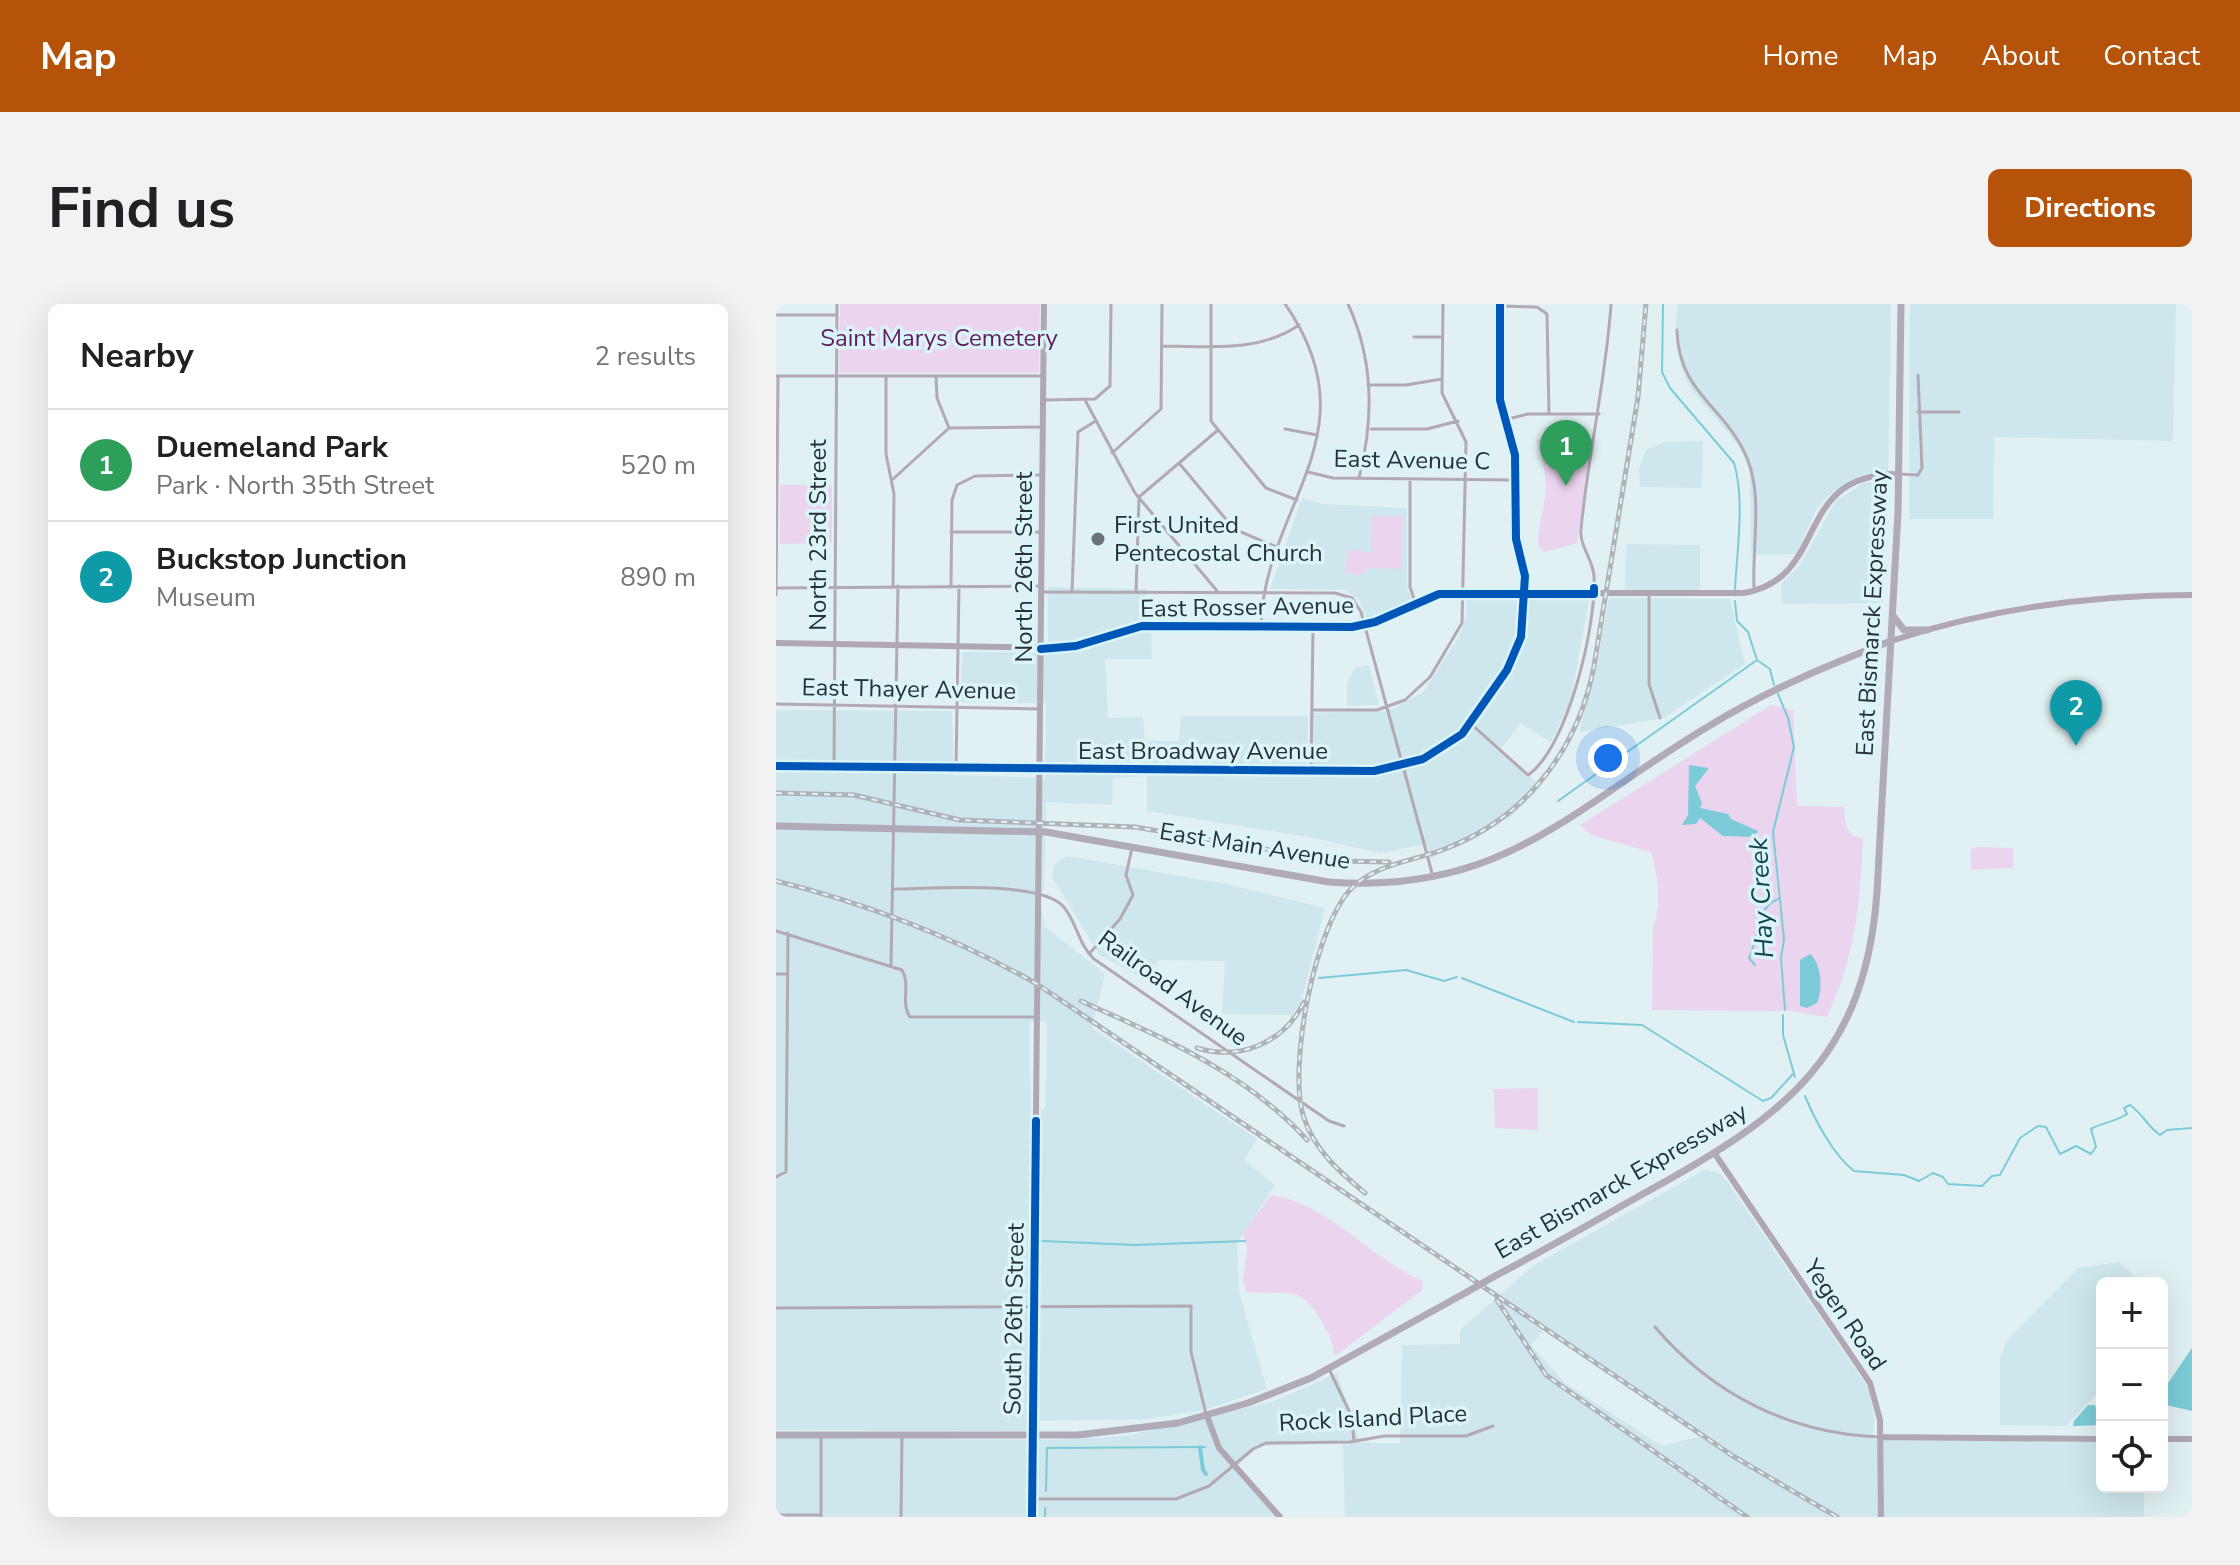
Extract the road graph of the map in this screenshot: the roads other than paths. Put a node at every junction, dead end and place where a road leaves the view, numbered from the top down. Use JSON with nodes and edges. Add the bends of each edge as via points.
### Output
{"nodes":[{"id":1,"x":837,"y":304,"type":"edge"},
{"id":2,"x":1044,"y":304,"type":"edge"},
{"id":3,"x":1111,"y":304,"type":"edge"},
{"id":4,"x":1162,"y":304,"type":"edge"},
{"id":5,"x":1211,"y":304,"type":"edge"},
{"id":6,"x":1285,"y":304,"type":"edge"},
{"id":7,"x":1348,"y":304,"type":"edge"},
{"id":8,"x":1443,"y":304,"type":"edge"},
{"id":9,"x":1611,"y":304,"type":"edge"},
{"id":10,"x":1901,"y":304,"type":"edge"},
{"id":11,"x":1500,"y":305,"type":"edge"},
{"id":12,"x":776,"y":315,"type":"edge"},
{"id":13,"x":837,"y":315,"type":"junction"},
{"id":14,"x":1299,"y":325,"type":"junction"},
{"id":15,"x":1677,"y":330,"type":"dead end"},
{"id":16,"x":1414,"y":337,"type":"dead end"},
{"id":17,"x":1442,"y":337,"type":"junction"},
{"id":18,"x":1162,"y":346,"type":"junction"},
{"id":19,"x":1211,"y":346,"type":"junction"},
{"id":20,"x":1918,"y":375,"type":"dead end"},
{"id":21,"x":777,"y":376,"type":"edge"},
{"id":22,"x":886,"y":376,"type":"junction"},
{"id":23,"x":936,"y":376,"type":"junction"},
{"id":24,"x":1043,"y":376,"type":"junction"},
{"id":25,"x":836,"y":377,"type":"junction"},
{"id":26,"x":1442,"y":379,"type":"junction"},
{"id":27,"x":1368,"y":385,"type":"junction"},
{"id":28,"x":1043,"y":400,"type":"junction"},
{"id":29,"x":1085,"y":400,"type":"junction"},
{"id":30,"x":1918,"y":412,"type":"junction"},
{"id":31,"x":1959,"y":412,"type":"dead end"},
{"id":32,"x":1549,"y":414,"type":"junction"},
{"id":33,"x":1600,"y":414,"type":"junction"},
{"id":34,"x":1504,"y":420,"type":"junction"},
{"id":35,"x":1458,"y":421,"type":"junction"},
{"id":36,"x":1094,"y":422,"type":"junction"},
{"id":37,"x":1043,"y":427,"type":"junction"},
{"id":38,"x":949,"y":428,"type":"junction"},
{"id":39,"x":1285,"y":429,"type":"dead end"},
{"id":40,"x":1371,"y":429,"type":"junction"},
{"id":41,"x":1218,"y":430,"type":"junction"},
{"id":42,"x":1318,"y":435,"type":"junction"},
{"id":43,"x":1112,"y":453,"type":"junction"},
{"id":44,"x":1179,"y":463,"type":"junction"},
{"id":45,"x":1308,"y":472,"type":"junction"},
{"id":46,"x":1899,"y":474,"type":"junction"},
{"id":47,"x":1042,"y":475,"type":"junction"},
{"id":48,"x":1359,"y":478,"type":"junction"},
{"id":49,"x":1410,"y":479,"type":"junction"},
{"id":50,"x":1466,"y":479,"type":"junction"},
{"id":51,"x":892,"y":480,"type":"junction"},
{"id":52,"x":1516,"y":480,"type":"junction"},
{"id":53,"x":1139,"y":497,"type":"junction"},
{"id":54,"x":1297,"y":500,"type":"junction"},
{"id":55,"x":951,"y":532,"type":"junction"},
{"id":56,"x":1042,"y":532,"type":"junction"},
{"id":57,"x":1279,"y":548,"type":"junction"},
{"id":58,"x":895,"y":586,"type":"junction"},
{"id":59,"x":951,"y":586,"type":"junction"},
{"id":60,"x":959,"y":586,"type":"junction"},
{"id":61,"x":835,"y":587,"type":"junction"},
{"id":62,"x":776,"y":588,"type":"edge"},
{"id":63,"x":1041,"y":589,"type":"junction"},
{"id":64,"x":1754,"y":591,"type":"junction"},
{"id":65,"x":1072,"y":592,"type":"junction"},
{"id":66,"x":1136,"y":592,"type":"junction"},
{"id":67,"x":1218,"y":592,"type":"junction"},
{"id":68,"x":1261,"y":592,"type":"junction"},
{"id":69,"x":1465,"y":593,"type":"junction"},
{"id":70,"x":1525,"y":593,"type":"junction"},
{"id":71,"x":1594,"y":594,"type":"junction"},
{"id":72,"x":1649,"y":594,"type":"junction"},
{"id":73,"x":776,"y":595,"type":"edge"},
{"id":74,"x":2192,"y":595,"type":"edge"},
{"id":75,"x":1415,"y":602,"type":"junction"},
{"id":76,"x":1893,"y":614,"type":"junction"},
{"id":77,"x":1365,"y":625,"type":"junction"},
{"id":78,"x":1261,"y":627,"type":"junction"},
{"id":79,"x":1313,"y":627,"type":"junction"},
{"id":80,"x":1927,"y":630,"type":"junction"},
{"id":81,"x":1891,"y":641,"type":"junction"},
{"id":82,"x":776,"y":643,"type":"edge"},
{"id":83,"x":836,"y":644,"type":"junction"},
{"id":84,"x":897,"y":645,"type":"junction"},
{"id":85,"x":958,"y":647,"type":"junction"},
{"id":86,"x":1041,"y":649,"type":"junction"},
{"id":87,"x":776,"y":704,"type":"edge"},
{"id":88,"x":835,"y":705,"type":"junction"},
{"id":89,"x":896,"y":706,"type":"junction"},
{"id":90,"x":957,"y":707,"type":"junction"},
{"id":91,"x":1387,"y":708,"type":"junction"},
{"id":92,"x":1040,"y":709,"type":"junction"},
{"id":93,"x":1312,"y":710,"type":"junction"},
{"id":94,"x":1660,"y":718,"type":"dead end"},
{"id":95,"x":1471,"y":724,"type":"junction"},
{"id":96,"x":776,"y":766,"type":"edge"},
{"id":97,"x":834,"y":767,"type":"junction"},
{"id":98,"x":1403,"y":767,"type":"junction"},
{"id":99,"x":895,"y":768,"type":"junction"},
{"id":100,"x":956,"y":769,"type":"junction"},
{"id":101,"x":1040,"y":770,"type":"junction"},
{"id":102,"x":1311,"y":771,"type":"junction"},
{"id":103,"x":776,"y":826,"type":"edge"},
{"id":104,"x":894,"y":828,"type":"junction"},
{"id":105,"x":1040,"y":831,"type":"junction"},
{"id":106,"x":1133,"y":846,"type":"junction"},
{"id":107,"x":1433,"y":877,"type":"junction"},
{"id":108,"x":893,"y":889,"type":"junction"},
{"id":109,"x":1039,"y":893,"type":"junction"},
{"id":110,"x":776,"y":931,"type":"edge"},
{"id":111,"x":788,"y":933,"type":"junction"},
{"id":112,"x":1089,"y":954,"type":"junction"},
{"id":113,"x":891,"y":966,"type":"junction"},
{"id":114,"x":776,"y":974,"type":"edge"},
{"id":115,"x":788,"y":974,"type":"junction"},
{"id":116,"x":1037,"y":1017,"type":"junction"},
{"id":117,"x":1344,"y":1126,"type":"dead end"},
{"id":118,"x":1715,"y":1154,"type":"junction"},
{"id":119,"x":776,"y":1177,"type":"edge"},
{"id":120,"x":776,"y":1308,"type":"edge"},
{"id":121,"x":1034,"y":1308,"type":"junction"},
{"id":122,"x":1655,"y":1327,"type":"dead end"},
{"id":123,"x":1329,"y":1369,"type":"junction"},
{"id":124,"x":1207,"y":1416,"type":"junction"},
{"id":125,"x":1493,"y":1426,"type":"dead end"},
{"id":126,"x":776,"y":1435,"type":"edge"},
{"id":127,"x":821,"y":1435,"type":"junction"},
{"id":128,"x":902,"y":1435,"type":"junction"},
{"id":129,"x":1033,"y":1436,"type":"junction"},
{"id":130,"x":1881,"y":1437,"type":"junction"},
{"id":131,"x":2096,"y":1439,"type":"edge"},
{"id":132,"x":2168,"y":1439,"type":"edge"},
{"id":133,"x":2192,"y":1439,"type":"edge"},
{"id":134,"x":1354,"y":1441,"type":"junction"},
{"id":135,"x":1234,"y":1465,"type":"junction"},
{"id":136,"x":1033,"y":1499,"type":"junction"},
{"id":137,"x":776,"y":1515,"type":"edge"},
{"id":138,"x":821,"y":1516,"type":"edge"},
{"id":139,"x":901,"y":1517,"type":"edge"},
{"id":140,"x":1032,"y":1517,"type":"edge"},
{"id":141,"x":1280,"y":1517,"type":"edge"},
{"id":142,"x":1881,"y":1517,"type":"edge"}],
"edges":[{"from":1,"to":13,"type":"street","name":"North 23rd Street"},
{"from":2,"to":24,"type":"street","name":"North 26th Street"},
{"from":3,"to":29,"type":"street","via":[[1110,386],[1098,398]]},
{"from":4,"to":18,"type":"street"},
{"from":5,"to":19,"type":"street"},
{"from":6,"to":14,"type":"street"},
{"from":7,"to":27,"type":"street","via":[[1363,341]]},
{"from":8,"to":17,"type":"street"},
{"from":9,"to":33,"type":"street"},
{"from":10,"to":46,"type":"main road","name":"East Bismarck Expressway"},
{"from":11,"to":32,"type":"street","via":[[1537,307],[1547,314]]},
{"from":11,"to":34,"type":"street","name":"East Broadway Avenue"},
{"from":12,"to":13,"type":"street"},
{"from":13,"to":25,"type":"street","name":"North 23rd Street"},
{"from":14,"to":19,"type":"street","via":[[1263,344]]},
{"from":14,"to":42,"type":"street","via":[[1311,351],[1319,396]]},
{"from":15,"to":64,"type":"street","via":[[1688,378],[1735,436],[1750,465]]},
{"from":16,"to":17,"type":"street"},
{"from":17,"to":26,"type":"street"},
{"from":18,"to":19,"type":"street"},
{"from":18,"to":43,"type":"street","via":[[1160,411]]},
{"from":19,"to":41,"type":"street","via":[[1211,417]]},
{"from":20,"to":30,"type":"street"},
{"from":21,"to":25,"type":"street"},
{"from":21,"to":62,"type":"street"},
{"from":22,"to":23,"type":"street"},
{"from":22,"to":25,"type":"street"},
{"from":22,"to":51,"type":"street","via":[[886,454]]},
{"from":23,"to":24,"type":"street"},
{"from":23,"to":38,"type":"street","via":[[937,398]]},
{"from":24,"to":28,"type":"street","name":"North 26th Street"},
{"from":25,"to":61,"type":"street","name":"North 23rd Street"},
{"from":26,"to":27,"type":"street"},
{"from":26,"to":35,"type":"street","via":[[1445,402]]},
{"from":27,"to":40,"type":"street"},
{"from":28,"to":29,"type":"street"},
{"from":28,"to":37,"type":"street","name":"North 26th Street"},
{"from":29,"to":36,"type":"street"},
{"from":30,"to":31,"type":"street"},
{"from":30,"to":46,"type":"street","via":[[1922,468],[1918,475]]},
{"from":32,"to":33,"type":"street"},
{"from":32,"to":34,"type":"street"},
{"from":33,"to":71,"type":"street","via":[[1581,535],[1593,566]]},
{"from":34,"to":52,"type":"street","name":"East Broadway Avenue"},
{"from":35,"to":40,"type":"street","via":[[1421,429]]},
{"from":35,"to":50,"type":"street","via":[[1465,438]]},
{"from":36,"to":43,"type":"street"},
{"from":36,"to":65,"type":"street","via":[[1078,430]]},
{"from":37,"to":38,"type":"street"},
{"from":37,"to":47,"type":"street","name":"North 26th Street"},
{"from":38,"to":51,"type":"street"},
{"from":39,"to":42,"type":"street"},
{"from":40,"to":48,"type":"street"},
{"from":41,"to":44,"type":"street"},
{"from":41,"to":54,"type":"street","via":[[1266,488]]},
{"from":42,"to":45,"type":"street"},
{"from":43,"to":53,"type":"street"},
{"from":44,"to":53,"type":"street"},
{"from":44,"to":57,"type":"street","via":[[1234,529]]},
{"from":45,"to":48,"type":"street","name":"East Avenue C"},
{"from":45,"to":54,"type":"street"},
{"from":46,"to":64,"type":"street","name":"East Rosser Avenue","via":[[1864,477],[1840,490],[1823,508],[1792,567]]},
{"from":46,"to":76,"type":"main road","name":"East Bismarck Expressway"},
{"from":47,"to":55,"type":"street","via":[[975,476],[957,485]]},
{"from":47,"to":56,"type":"street","name":"North 26th Street"},
{"from":48,"to":49,"type":"street","name":"East Avenue C"},
{"from":49,"to":50,"type":"street","name":"East Avenue C"},
{"from":49,"to":75,"type":"street","via":[[1410,587]]},
{"from":50,"to":52,"type":"street","name":"East Avenue C"},
{"from":50,"to":69,"type":"street"},
{"from":51,"to":58,"type":"street"},
{"from":52,"to":70,"type":"street","name":"East Broadway Avenue","via":[[1516,539]]},
{"from":53,"to":66,"type":"street"},
{"from":53,"to":67,"type":"street"},
{"from":54,"to":57,"type":"street"},
{"from":55,"to":56,"type":"street"},
{"from":55,"to":59,"type":"street"},
{"from":56,"to":63,"type":"street","name":"North 26th Street"},
{"from":57,"to":68,"type":"street"},
{"from":58,"to":59,"type":"street"},
{"from":58,"to":61,"type":"street"},
{"from":58,"to":84,"type":"street"},
{"from":59,"to":60,"type":"street"},
{"from":60,"to":63,"type":"street"},
{"from":60,"to":85,"type":"street"},
{"from":61,"to":62,"type":"street"},
{"from":61,"to":83,"type":"street","name":"North 23rd Street"},
{"from":62,"to":73,"type":"street"},
{"from":63,"to":65,"type":"street"},
{"from":63,"to":86,"type":"street","name":"North 26th Street"},
{"from":64,"to":72,"type":"street","name":"East Rosser Avenue"},
{"from":65,"to":66,"type":"street"},
{"from":66,"to":67,"type":"street"},
{"from":67,"to":68,"type":"street"},
{"from":68,"to":77,"type":"street","via":[[1344,594],[1356,602]]},
{"from":68,"to":78,"type":"street"},
{"from":69,"to":70,"type":"street","name":"East Rosser Avenue"},
{"from":69,"to":75,"type":"street","name":"East Rosser Avenue"},
{"from":69,"to":91,"type":"street","via":[[1460,628],[1433,673],[1414,694]]},
{"from":70,"to":71,"type":"street","name":"East Rosser Avenue"},
{"from":70,"to":95,"type":"street","name":"East Broadway Avenue","via":[[1516,652]]},
{"from":71,"to":72,"type":"street","name":"East Rosser Avenue"},
{"from":71,"to":95,"type":"street","via":[[1571,706],[1548,751],[1528,775]]},
{"from":72,"to":94,"type":"street","via":[[1649,684]]},
{"from":74,"to":80,"type":"street","name":"East Main Avenue","via":[[2066,602]]},
{"from":75,"to":77,"type":"street","name":"East Rosser Avenue"},
{"from":76,"to":80,"type":"main road","via":[[1904,630]]},
{"from":76,"to":81,"type":"main road","name":"East Bismarck Expressway"},
{"from":77,"to":79,"type":"street","name":"East Rosser Avenue"},
{"from":77,"to":91,"type":"street"},
{"from":78,"to":79,"type":"street","name":"East Rosser Avenue"},
{"from":78,"to":86,"type":"street","name":"East Rosser Avenue","via":[[1142,626],[1076,646]]},
{"from":79,"to":93,"type":"street"},
{"from":80,"to":81,"type":"street","name":"East Main Avenue"},
{"from":81,"to":107,"type":"main road","name":"East Main Avenue","via":[[1737,709],[1543,837]]},
{"from":81,"to":118,"type":"main road","name":"East Bismarck Expressway","via":[[1876,906],[1862,979],[1834,1041],[1807,1079],[1768,1118]]},
{"from":82,"to":83,"type":"street","name":"East Rosser Avenue"},
{"from":83,"to":84,"type":"street","name":"East Rosser Avenue"},
{"from":83,"to":88,"type":"street","name":"North 23rd Street"},
{"from":84,"to":85,"type":"street","name":"East Rosser Avenue"},
{"from":84,"to":89,"type":"street"},
{"from":85,"to":86,"type":"street","name":"East Rosser Avenue"},
{"from":85,"to":90,"type":"street"},
{"from":86,"to":92,"type":"street","name":"North 26th Street"},
{"from":87,"to":88,"type":"street","name":"East Thayer Avenue"},
{"from":88,"to":89,"type":"street","name":"East Thayer Avenue"},
{"from":88,"to":97,"type":"street","name":"North 23rd Street"},
{"from":89,"to":90,"type":"street","name":"East Thayer Avenue"},
{"from":89,"to":99,"type":"street"},
{"from":90,"to":92,"type":"street","name":"East Thayer Avenue"},
{"from":90,"to":100,"type":"street"},
{"from":91,"to":93,"type":"street"},
{"from":91,"to":98,"type":"street"},
{"from":92,"to":101,"type":"street","name":"North 26th Street"},
{"from":93,"to":102,"type":"street"},
{"from":95,"to":98,"type":"street","name":"East Broadway Avenue","via":[[1444,748]]},
{"from":96,"to":97,"type":"street","name":"East Broadway Avenue"},
{"from":97,"to":99,"type":"street","name":"East Broadway Avenue"},
{"from":98,"to":102,"type":"street","name":"East Broadway Avenue"},
{"from":98,"to":107,"type":"street"},
{"from":99,"to":100,"type":"street","name":"East Broadway Avenue"},
{"from":99,"to":104,"type":"street"},
{"from":100,"to":101,"type":"street","name":"East Broadway Avenue"},
{"from":101,"to":102,"type":"street","name":"East Broadway Avenue"},
{"from":101,"to":105,"type":"street","name":"North 26th Street"},
{"from":103,"to":104,"type":"main road","name":"East Main Avenue"},
{"from":104,"to":105,"type":"main road","name":"East Main Avenue"},
{"from":104,"to":108,"type":"street"},
{"from":105,"to":106,"type":"main road","name":"East Main Avenue"},
{"from":105,"to":109,"type":"street","name":"South 26th Street"},
{"from":106,"to":107,"type":"main road","name":"East Main Avenue","via":[[1329,882]]},
{"from":106,"to":112,"type":"street","via":[[1126,875],[1133,895]]},
{"from":108,"to":109,"type":"street"},
{"from":108,"to":113,"type":"street"},
{"from":109,"to":112,"type":"street","name":"Railroad Avenue","via":[[1065,910]]},
{"from":109,"to":116,"type":"street","name":"South 26th Street"},
{"from":110,"to":111,"type":"street"},
{"from":111,"to":113,"type":"street"},
{"from":111,"to":115,"type":"street"},
{"from":112,"to":117,"type":"street","name":"Railroad Avenue","via":[[1329,1121]]},
{"from":113,"to":116,"type":"street","via":[[906,976],[908,1015]]},
{"from":114,"to":115,"type":"street"},
{"from":115,"to":119,"type":"street","via":[[785,1174]]},
{"from":116,"to":121,"type":"street","name":"South 26th Street"},
{"from":118,"to":123,"type":"main road","name":"East Bismarck Expressway","bridge":true},
{"from":118,"to":130,"type":"street","name":"Yegen Road","via":[[1866,1375],[1877,1403]]},
{"from":120,"to":121,"type":"street"},
{"from":121,"to":124,"type":"street","via":[[1191,1306],[1191,1352]]},
{"from":121,"to":129,"type":"street","name":"South 26th Street"},
{"from":122,"to":130,"type":"street","via":[[1704,1376],[1764,1411],[1817,1429]]},
{"from":123,"to":124,"type":"main road","name":"East Bismarck Expressway"},
{"from":123,"to":134,"type":"street","via":[[1351,1415]]},
{"from":124,"to":129,"type":"main road","name":"East Bismarck Expressway","via":[[1128,1431]]},
{"from":124,"to":135,"type":"street","via":[[1217,1445]]},
{"from":125,"to":134,"type":"street","name":"Rock Island Place","via":[[1466,1436]]},
{"from":126,"to":127,"type":"main road","name":"East Bismarck Expressway"},
{"from":127,"to":128,"type":"main road","name":"East Bismarck Expressway"},
{"from":127,"to":138,"type":"street"},
{"from":128,"to":129,"type":"main road","name":"East Bismarck Expressway"},
{"from":128,"to":139,"type":"street"},
{"from":129,"to":136,"type":"street","name":"South 26th Street"},
{"from":130,"to":131,"type":"street"},
{"from":130,"to":142,"type":"street","name":"Yegen Road"},
{"from":132,"to":133,"type":"street"},
{"from":134,"to":135,"type":"street","name":"Rock Island Place","via":[[1268,1442]]},
{"from":135,"to":136,"type":"street","name":"Rock Island Place","via":[[1206,1488],[1176,1499]]},
{"from":135,"to":141,"type":"street"},
{"from":136,"to":140,"type":"street","name":"South 26th Street"},
{"from":137,"to":138,"type":"street"}]}
